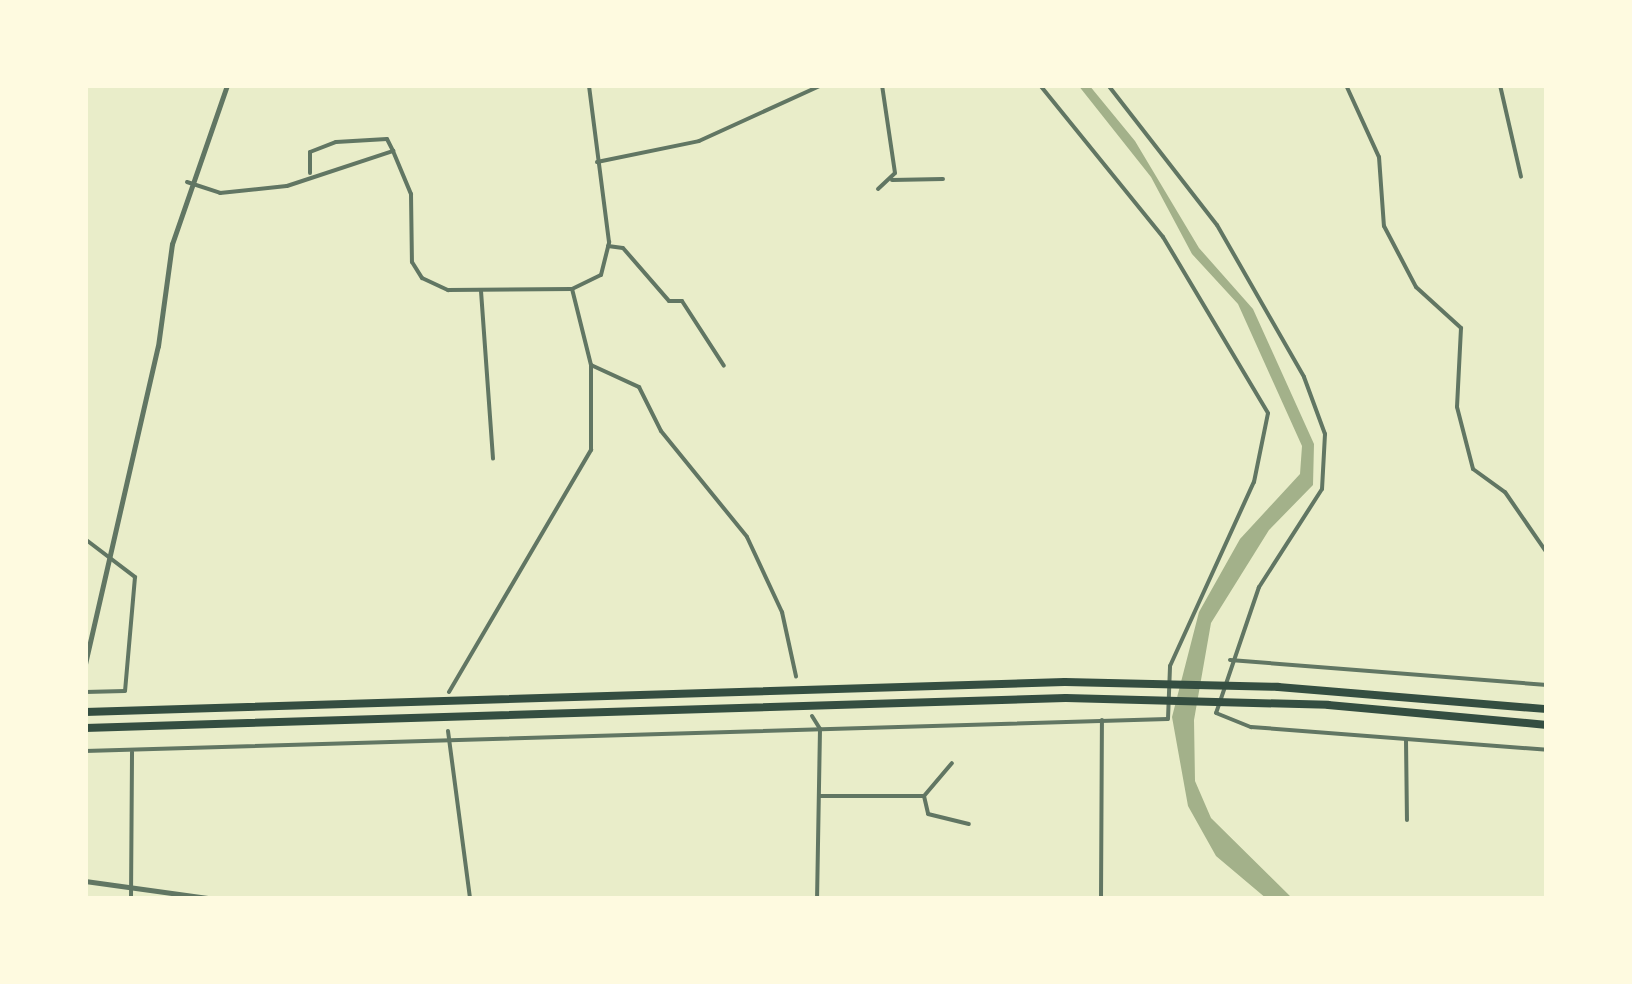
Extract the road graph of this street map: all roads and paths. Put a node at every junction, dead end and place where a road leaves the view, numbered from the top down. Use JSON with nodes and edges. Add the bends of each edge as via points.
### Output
{"nodes":[{"id":1,"x":226,"y":85,"type":"edge"},
{"id":2,"x":589,"y":85,"type":"edge"},
{"id":3,"x":822,"y":85,"type":"edge"},
{"id":4,"x":882,"y":85,"type":"edge"},
{"id":5,"x":1040,"y":85,"type":"edge"},
{"id":6,"x":1108,"y":85,"type":"edge"},
{"id":7,"x":1346,"y":85,"type":"edge"},
{"id":8,"x":1500,"y":85,"type":"edge"},
{"id":9,"x":392,"y":150,"type":"junction"},
{"id":10,"x":597,"y":162,"type":"junction"},
{"id":11,"x":310,"y":176,"type":"junction"},
{"id":12,"x":1521,"y":176,"type":"dead end"},
{"id":13,"x":943,"y":179,"type":"dead end"},
{"id":14,"x":892,"y":180,"type":"junction"},
{"id":15,"x":187,"y":182,"type":"junction"},
{"id":16,"x":878,"y":189,"type":"dead end"},
{"id":17,"x":608,"y":246,"type":"junction"},
{"id":18,"x":572,"y":289,"type":"junction"},
{"id":19,"x":482,"y":291,"type":"junction"},
{"id":20,"x":591,"y":364,"type":"junction"},
{"id":21,"x":724,"y":366,"type":"dead end"},
{"id":22,"x":493,"y":459,"type":"dead end"},
{"id":23,"x":85,"y":539,"type":"edge"},
{"id":24,"x":114,"y":554,"type":"junction"},
{"id":25,"x":1547,"y":554,"type":"edge"},
{"id":26,"x":1230,"y":660,"type":"junction"},
{"id":27,"x":85,"y":664,"type":"edge"},
{"id":28,"x":1547,"y":672,"type":"edge"},
{"id":29,"x":796,"y":676,"type":"dead end"},
{"id":30,"x":1546,"y":685,"type":"edge"},
{"id":31,"x":85,"y":692,"type":"edge"},
{"id":32,"x":449,"y":692,"type":"dead end"},
{"id":33,"x":1547,"y":695,"type":"edge"},
{"id":34,"x":1547,"y":709,"type":"edge"},
{"id":35,"x":85,"y":712,"type":"edge"},
{"id":36,"x":812,"y":716,"type":"dead end"},
{"id":37,"x":1102,"y":720,"type":"junction"},
{"id":38,"x":1547,"y":725,"type":"edge"},
{"id":39,"x":85,"y":728,"type":"edge"},
{"id":40,"x":820,"y":729,"type":"junction"},
{"id":41,"x":448,"y":732,"type":"dead end"},
{"id":42,"x":1406,"y":738,"type":"junction"},
{"id":43,"x":448,"y":743,"type":"junction"},
{"id":44,"x":1547,"y":750,"type":"edge"},
{"id":45,"x":85,"y":752,"type":"edge"},
{"id":46,"x":132,"y":752,"type":"junction"},
{"id":47,"x":952,"y":763,"type":"dead end"},
{"id":48,"x":820,"y":796,"type":"junction"},
{"id":49,"x":924,"y":796,"type":"junction"},
{"id":50,"x":1407,"y":820,"type":"dead end"},
{"id":51,"x":970,"y":824,"type":"dead end"},
{"id":52,"x":85,"y":881,"type":"edge"},
{"id":53,"x":132,"y":888,"type":"junction"},
{"id":54,"x":131,"y":899,"type":"edge"},
{"id":55,"x":215,"y":899,"type":"edge"},
{"id":56,"x":470,"y":899,"type":"edge"},
{"id":57,"x":817,"y":899,"type":"edge"},
{"id":58,"x":1101,"y":899,"type":"edge"}],
"edges":[{"from":1,"to":15,"type":"street"},
{"from":2,"to":10,"type":"street"},
{"from":3,"to":10,"type":"street","via":[[699,141]]},
{"from":4,"to":14,"type":"street"},
{"from":5,"to":37,"type":"street","via":[[1174,252],[1269,423],[1254,482],[1170,666],[1168,719]]},
{"from":6,"to":26,"type":"street","via":[[1217,225],[1304,377],[1325,434],[1322,489],[1274,560]]},
{"from":7,"to":25,"type":"street","via":[[1379,157],[1381,220],[1416,287],[1461,328],[1456,407],[1474,469],[1504,492]]},
{"from":8,"to":12,"type":"street"},
{"from":9,"to":11,"type":"street"},
{"from":9,"to":11,"type":"street","via":[[387,139],[336,142],[309,154]]},
{"from":9,"to":19,"type":"street","via":[[412,194],[416,270],[448,290]]},
{"from":10,"to":17,"type":"street"},
{"from":11,"to":15,"type":"street","via":[[220,192]]},
{"from":13,"to":14,"type":"street"},
{"from":14,"to":16,"type":"street"},
{"from":15,"to":24,"type":"street"},
{"from":17,"to":18,"type":"street","via":[[600,274]]},
{"from":17,"to":21,"type":"street","via":[[623,248],[669,301],[682,301]]},
{"from":18,"to":19,"type":"street"},
{"from":18,"to":20,"type":"street"},
{"from":19,"to":22,"type":"street"},
{"from":20,"to":29,"type":"street","via":[[639,387],[661,430],[747,537],[782,612]]},
{"from":20,"to":32,"type":"street","via":[[585,380],[595,431],[581,480]]},
{"from":23,"to":24,"type":"street"},
{"from":24,"to":27,"type":"street"},
{"from":24,"to":31,"type":"street","via":[[135,576],[126,691]]},
{"from":26,"to":30,"type":"street"},
{"from":26,"to":42,"type":"street","via":[[1216,713],[1251,727]]},
{"from":28,"to":30,"type":"street"},
{"from":30,"to":33,"type":"street"},
{"from":34,"to":35,"type":"highway","via":[[1158,683]]},
{"from":36,"to":40,"type":"street"},
{"from":37,"to":40,"type":"street"},
{"from":37,"to":58,"type":"street"},
{"from":38,"to":39,"type":"highway","via":[[1160,699]]},
{"from":40,"to":43,"type":"street"},
{"from":40,"to":48,"type":"street"},
{"from":41,"to":43,"type":"street"},
{"from":42,"to":44,"type":"street"},
{"from":42,"to":50,"type":"street"},
{"from":43,"to":46,"type":"street","via":[[326,738]]},
{"from":43,"to":56,"type":"street"},
{"from":45,"to":46,"type":"street"},
{"from":46,"to":53,"type":"street"},
{"from":47,"to":49,"type":"street"},
{"from":48,"to":49,"type":"street"},
{"from":48,"to":57,"type":"street"},
{"from":49,"to":51,"type":"street","via":[[928,814]]},
{"from":52,"to":53,"type":"street"},
{"from":53,"to":54,"type":"street"},
{"from":53,"to":55,"type":"street"}]}
